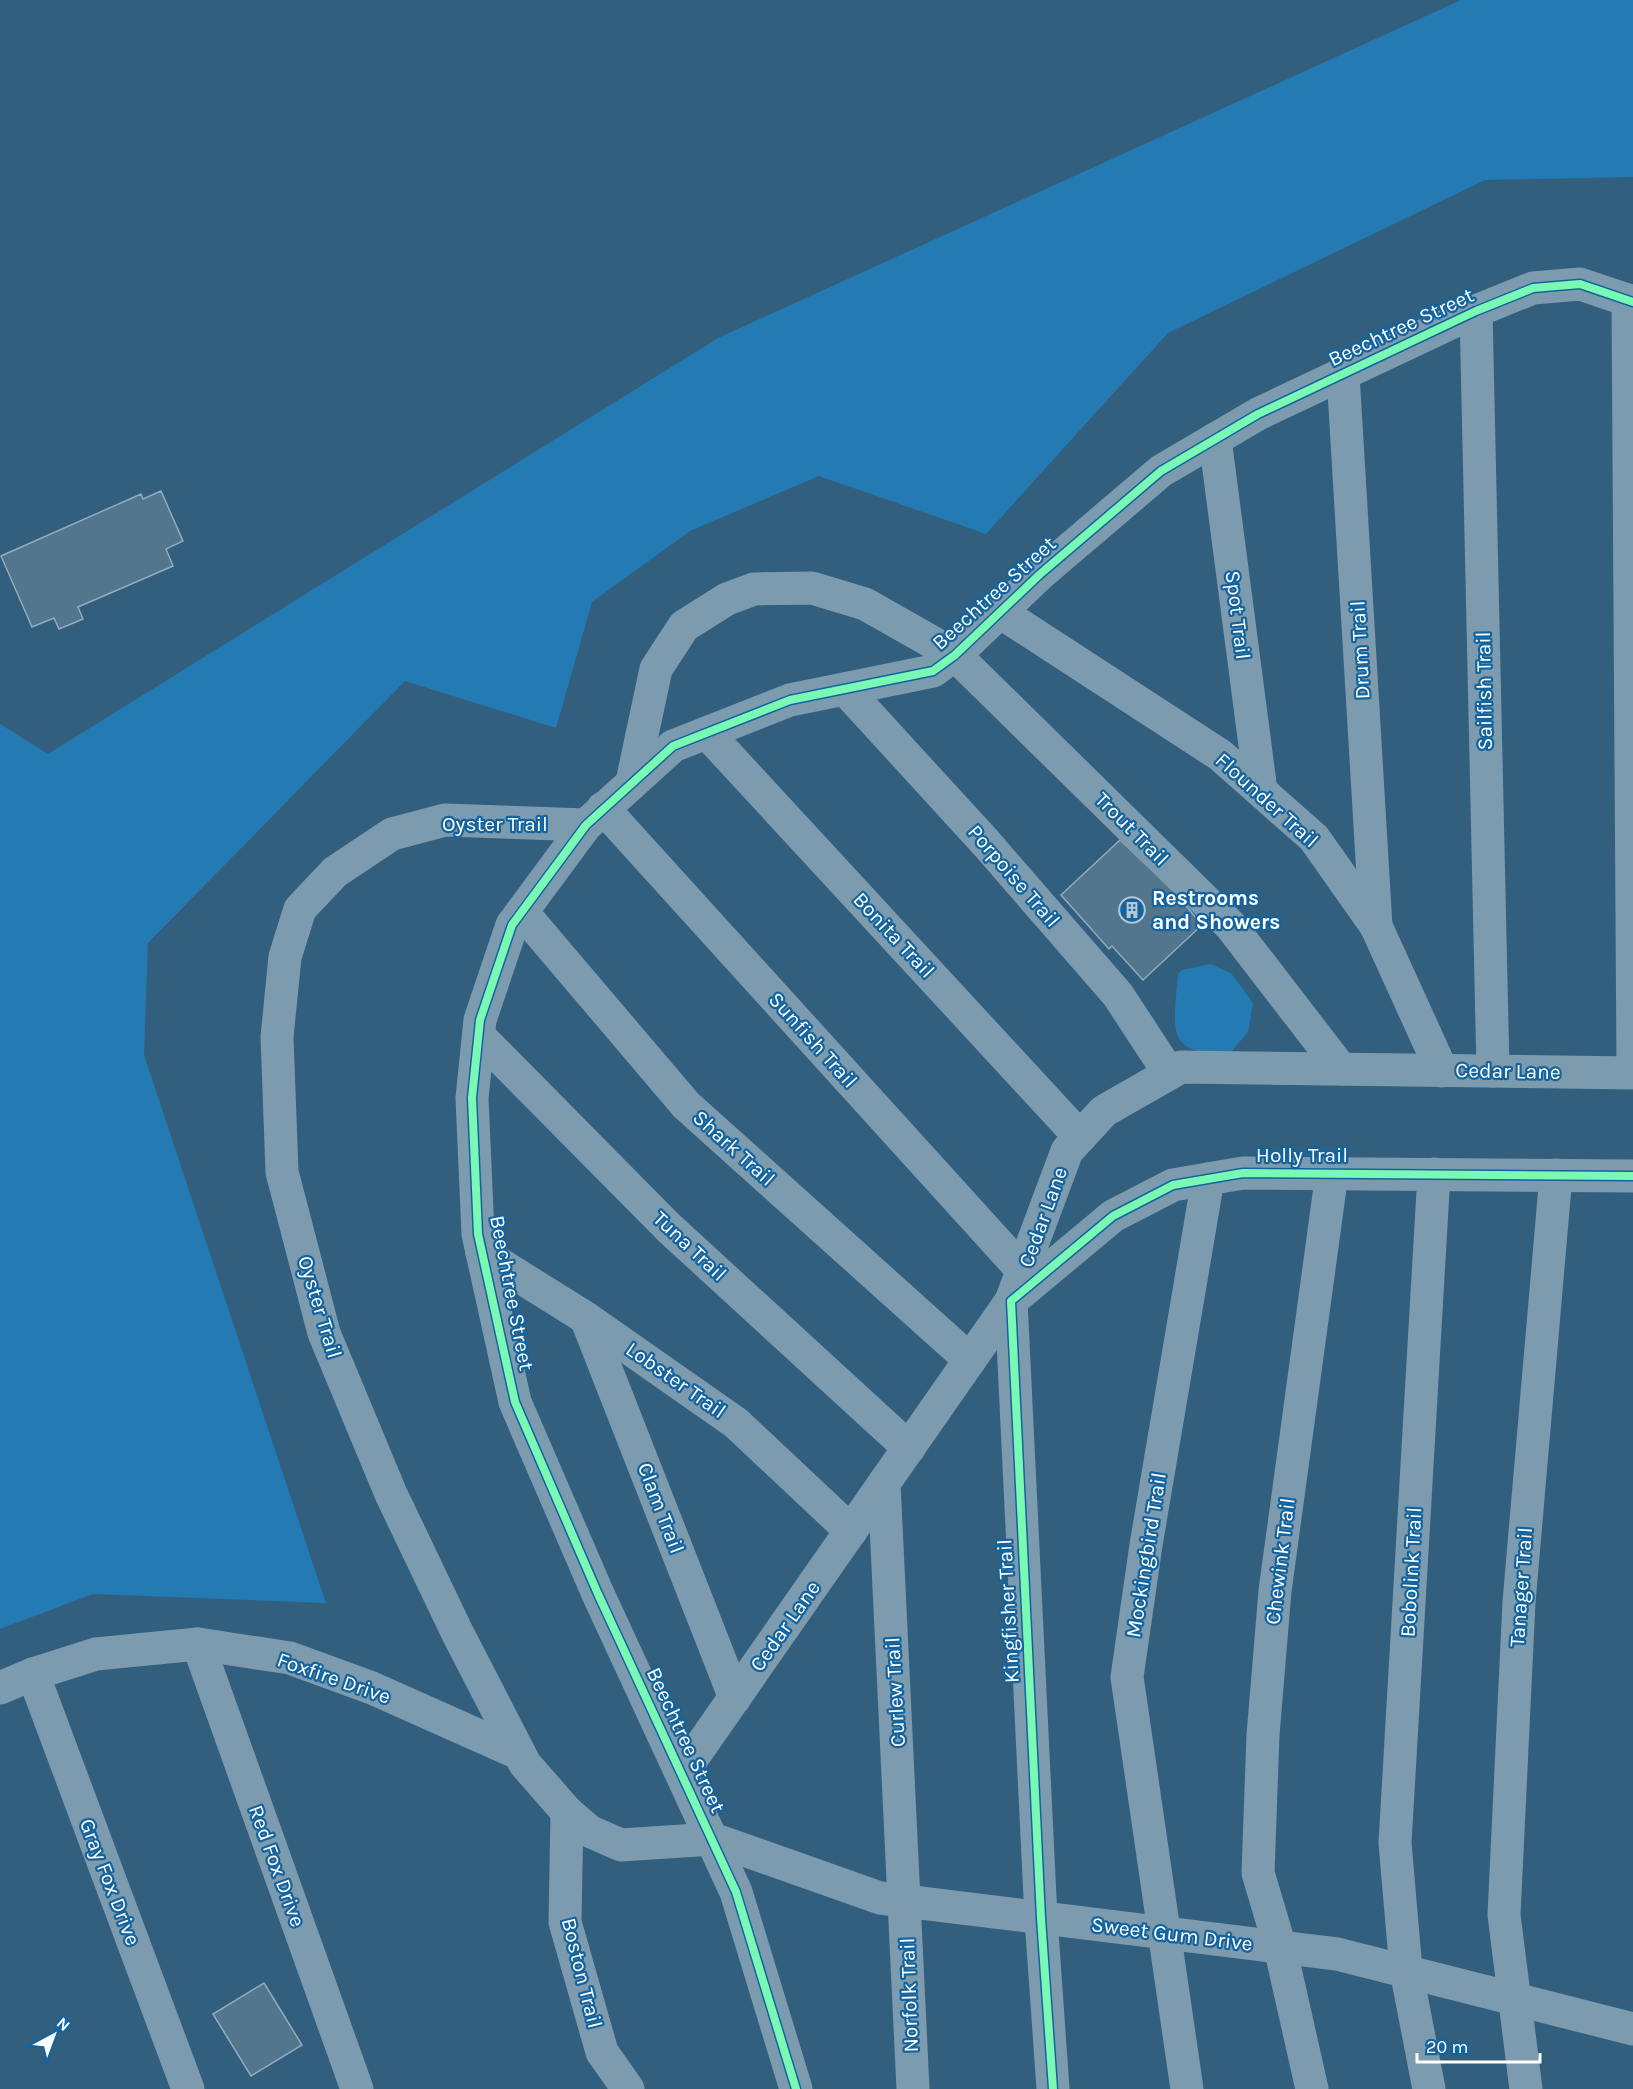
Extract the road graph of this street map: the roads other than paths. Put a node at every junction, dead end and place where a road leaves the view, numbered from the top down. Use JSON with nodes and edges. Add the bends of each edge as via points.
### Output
{"nodes":[{"id":1,"x":1631,"y":301,"type":"edge"},
{"id":2,"x":1476,"y":311,"type":"junction"},
{"id":3,"x":1343,"y":374,"type":"junction"},
{"id":4,"x":1215,"y":440,"type":"junction"},
{"id":5,"x":1000,"y":612,"type":"junction"},
{"id":6,"x":956,"y":655,"type":"junction"},
{"id":7,"x":845,"y":689,"type":"junction"},
{"id":8,"x":707,"y":733,"type":"junction"},
{"id":9,"x":632,"y":782,"type":"junction"},
{"id":10,"x":1261,"y":791,"type":"junction"},
{"id":11,"x":595,"y":817,"type":"junction"},
{"id":12,"x":522,"y":912,"type":"junction"},
{"id":13,"x":1376,"y":926,"type":"junction"},
{"id":14,"x":479,"y":1036,"type":"junction"},
{"id":15,"x":1341,"y":1069,"type":"junction"},
{"id":16,"x":1442,"y":1071,"type":"junction"},
{"id":17,"x":1493,"y":1071,"type":"junction"},
{"id":18,"x":1633,"y":1072,"type":"edge"},
{"id":19,"x":1170,"y":1073,"type":"junction"},
{"id":20,"x":1080,"y":1137,"type":"junction"},
{"id":21,"x":1332,"y":1173,"type":"junction"},
{"id":22,"x":1434,"y":1174,"type":"junction"},
{"id":23,"x":1556,"y":1175,"type":"junction"},
{"id":24,"x":1633,"y":1176,"type":"edge"},
{"id":25,"x":1208,"y":1179,"type":"junction"},
{"id":26,"x":482,"y":1253,"type":"junction"},
{"id":27,"x":1023,"y":1271,"type":"junction"},
{"id":28,"x":1011,"y":1302,"type":"junction"},
{"id":29,"x":586,"y":1318,"type":"junction"},
{"id":30,"x":970,"y":1360,"type":"junction"},
{"id":31,"x":909,"y":1448,"type":"junction"},
{"id":32,"x":884,"y":1483,"type":"junction"},
{"id":33,"x":851,"y":1531,"type":"junction"},
{"id":34,"x":198,"y":1644,"type":"junction"},
{"id":35,"x":33,"y":1674,"type":"junction"},
{"id":36,"x":0,"y":1688,"type":"edge"},
{"id":37,"x":735,"y":1698,"type":"junction"},
{"id":38,"x":520,"y":1754,"type":"junction"},
{"id":39,"x":682,"y":1773,"type":"junction"},
{"id":40,"x":567,"y":1812,"type":"junction"},
{"id":41,"x":713,"y":1839,"type":"junction"},
{"id":42,"x":905,"y":1901,"type":"junction"},
{"id":43,"x":1041,"y":1918,"type":"junction"},
{"id":44,"x":1164,"y":1933,"type":"junction"},
{"id":45,"x":1280,"y":1947,"type":"junction"},
{"id":46,"x":1406,"y":1970,"type":"junction"},
{"id":47,"x":1515,"y":1999,"type":"junction"},
{"id":48,"x":1633,"y":2029,"type":"edge"},
{"id":49,"x":188,"y":2089,"type":"edge"},
{"id":50,"x":357,"y":2089,"type":"edge"},
{"id":51,"x":628,"y":2089,"type":"edge"},
{"id":52,"x":796,"y":2089,"type":"edge"},
{"id":53,"x":913,"y":2089,"type":"edge"},
{"id":54,"x":1053,"y":2089,"type":"edge"},
{"id":55,"x":1188,"y":2089,"type":"edge"},
{"id":56,"x":1312,"y":2089,"type":"edge"},
{"id":57,"x":1428,"y":2089,"type":"edge"},
{"id":58,"x":1526,"y":2089,"type":"edge"}],
"edges":[{"from":1,"to":2,"type":"street","name":"Beechtree Street","via":[[1580,284],[1533,288]]},
{"from":1,"to":18,"type":"street"},
{"from":2,"to":3,"type":"street","name":"Beechtree Street"},
{"from":2,"to":17,"type":"street","name":"Sailfish Trail"},
{"from":3,"to":4,"type":"street","name":"Beechtree Street","via":[[1258,414]]},
{"from":3,"to":13,"type":"street","name":"Drum Trail"},
{"from":4,"to":5,"type":"street","name":"Beechtree Street","via":[[1161,471]]},
{"from":4,"to":10,"type":"street","name":"Spot Trail"},
{"from":5,"to":6,"type":"street","name":"Beechtree Street"},
{"from":5,"to":10,"type":"street","name":"Flounder Trail","via":[[1220,755]]},
{"from":6,"to":7,"type":"street","name":"Beechtree Street","via":[[933,671]]},
{"from":6,"to":9,"type":"street","via":[[865,604],[812,588],[754,590],[727,599],[684,626],[656,669]]},
{"from":6,"to":15,"type":"street","name":"Trout Trail","via":[[1230,925]]},
{"from":7,"to":8,"type":"street","name":"Beechtree Street","via":[[790,700]]},
{"from":7,"to":19,"type":"street","name":"Porpoise Trail","via":[[1118,995]]},
{"from":8,"to":9,"type":"street","name":"Beechtree Street","via":[[673,746]]},
{"from":8,"to":20,"type":"street","name":"Bonita Trail"},
{"from":9,"to":11,"type":"street","name":"Beechtree Street"},
{"from":10,"to":13,"type":"street","name":"Flounder Trail","via":[[1314,838]]},
{"from":11,"to":12,"type":"street","name":"Beechtree Street"},
{"from":11,"to":27,"type":"street","name":"Sunfish Trail"},
{"from":11,"to":38,"type":"street","name":"Oyster Trail","via":[[445,820],[392,834],[335,872],[300,909],[285,957],[277,1037],[282,1172],[324,1333],[391,1494]]},
{"from":12,"to":14,"type":"street","name":"Beechtree Street","via":[[512,926],[480,1020]]},
{"from":12,"to":30,"type":"street","name":"Shark Trail","via":[[686,1105]]},
{"from":13,"to":16,"type":"street","name":"Flounder Trail"},
{"from":14,"to":26,"type":"street","name":"Beechtree Street","via":[[472,1098]]},
{"from":14,"to":31,"type":"street","name":"Tuna Trail","via":[[669,1228]]},
{"from":15,"to":16,"type":"street","name":"Cedar Lane"},
{"from":15,"to":19,"type":"street","name":"Cedar Lane","via":[[1181,1066]]},
{"from":16,"to":17,"type":"street","name":"Cedar Lane"},
{"from":17,"to":18,"type":"street","name":"Cedar Lane"},
{"from":19,"to":20,"type":"street","name":"Cedar Lane","via":[[1104,1111]]},
{"from":20,"to":27,"type":"street","name":"Cedar Lane","via":[[1067,1151]]},
{"from":21,"to":22,"type":"street","name":"Holly Trail"},
{"from":21,"to":25,"type":"street","name":"Holly Trail","via":[[1243,1173]]},
{"from":21,"to":45,"type":"street","name":"Chewink Trail","via":[[1275,1591],[1263,1735],[1258,1873]]},
{"from":22,"to":23,"type":"street","name":"Holly Trail"},
{"from":22,"to":46,"type":"street","name":"Bobolink Trail","via":[[1395,1843]]},
{"from":23,"to":24,"type":"street","name":"Holly Trail"},
{"from":23,"to":47,"type":"street","name":"Tanager Trail","via":[[1518,1614],[1504,1915]]},
{"from":25,"to":28,"type":"street","name":"Holly Trail","via":[[1173,1185],[1113,1216]]},
{"from":25,"to":44,"type":"street","name":"Mockingbird Trail","via":[[1127,1677]]},
{"from":26,"to":29,"type":"street","name":"Lobster Trail"},
{"from":26,"to":39,"type":"street","name":"Beechtree Street","via":[[515,1402],[598,1594]]},
{"from":27,"to":28,"type":"street","name":"Cedar Lane"},
{"from":28,"to":30,"type":"street","name":"Cedar Lane"},
{"from":28,"to":43,"type":"street","name":"Kingfisher Trail"},
{"from":29,"to":33,"type":"street","name":"Lobster Trail","via":[[736,1423]]},
{"from":29,"to":37,"type":"street","name":"Clam Trail"},
{"from":30,"to":31,"type":"street","name":"Cedar Lane"},
{"from":31,"to":32,"type":"street","name":"Cedar Lane"},
{"from":32,"to":33,"type":"street","name":"Cedar Lane"},
{"from":32,"to":42,"type":"street","name":"Curlew Trail"},
{"from":33,"to":37,"type":"street","name":"Cedar Lane"},
{"from":34,"to":35,"type":"street","name":"Foxfire Drive","via":[[96,1654]]},
{"from":34,"to":38,"type":"street","name":"Foxfire Drive","via":[[290,1658],[372,1688]]},
{"from":34,"to":50,"type":"street","name":"Red Fox Drive"},
{"from":35,"to":36,"type":"street","name":"Foxfire Drive"},
{"from":35,"to":49,"type":"street","name":"Gray Fox Drive"},
{"from":37,"to":39,"type":"street","name":"Cedar Lane"},
{"from":38,"to":40,"type":"street","name":"Oyster Trail"},
{"from":39,"to":41,"type":"street","name":"Beechtree Street"},
{"from":40,"to":41,"type":"street","name":"Oyster Trail","via":[[589,1832],[621,1845]]},
{"from":40,"to":51,"type":"street","name":"Boston Trail","via":[[565,1922],[602,2052]]},
{"from":41,"to":42,"type":"street","name":"Sweet Gum Drive","via":[[880,1898]]},
{"from":41,"to":52,"type":"street","name":"Beechtree Street","via":[[736,1892]]},
{"from":42,"to":43,"type":"street","name":"Sweet Gum Drive"},
{"from":42,"to":53,"type":"street","name":"Norfolk Trail"},
{"from":43,"to":44,"type":"street","name":"Sweet Gum Drive"},
{"from":43,"to":54,"type":"street","name":"Kingfisher Trail"},
{"from":44,"to":45,"type":"street","name":"Sweet Gum Drive"},
{"from":44,"to":55,"type":"street","name":"Mockingbird Trail"},
{"from":45,"to":46,"type":"street","name":"Sweet Gum Drive","via":[[1337,1954]]},
{"from":45,"to":56,"type":"street","name":"Chewink Trail"},
{"from":46,"to":47,"type":"street","name":"Sweet Gum Drive"},
{"from":46,"to":57,"type":"street","name":"Bobolink Trail"},
{"from":47,"to":48,"type":"street","name":"Sweet Gum Drive"},
{"from":47,"to":58,"type":"street","name":"Tanager Trail"}]}
